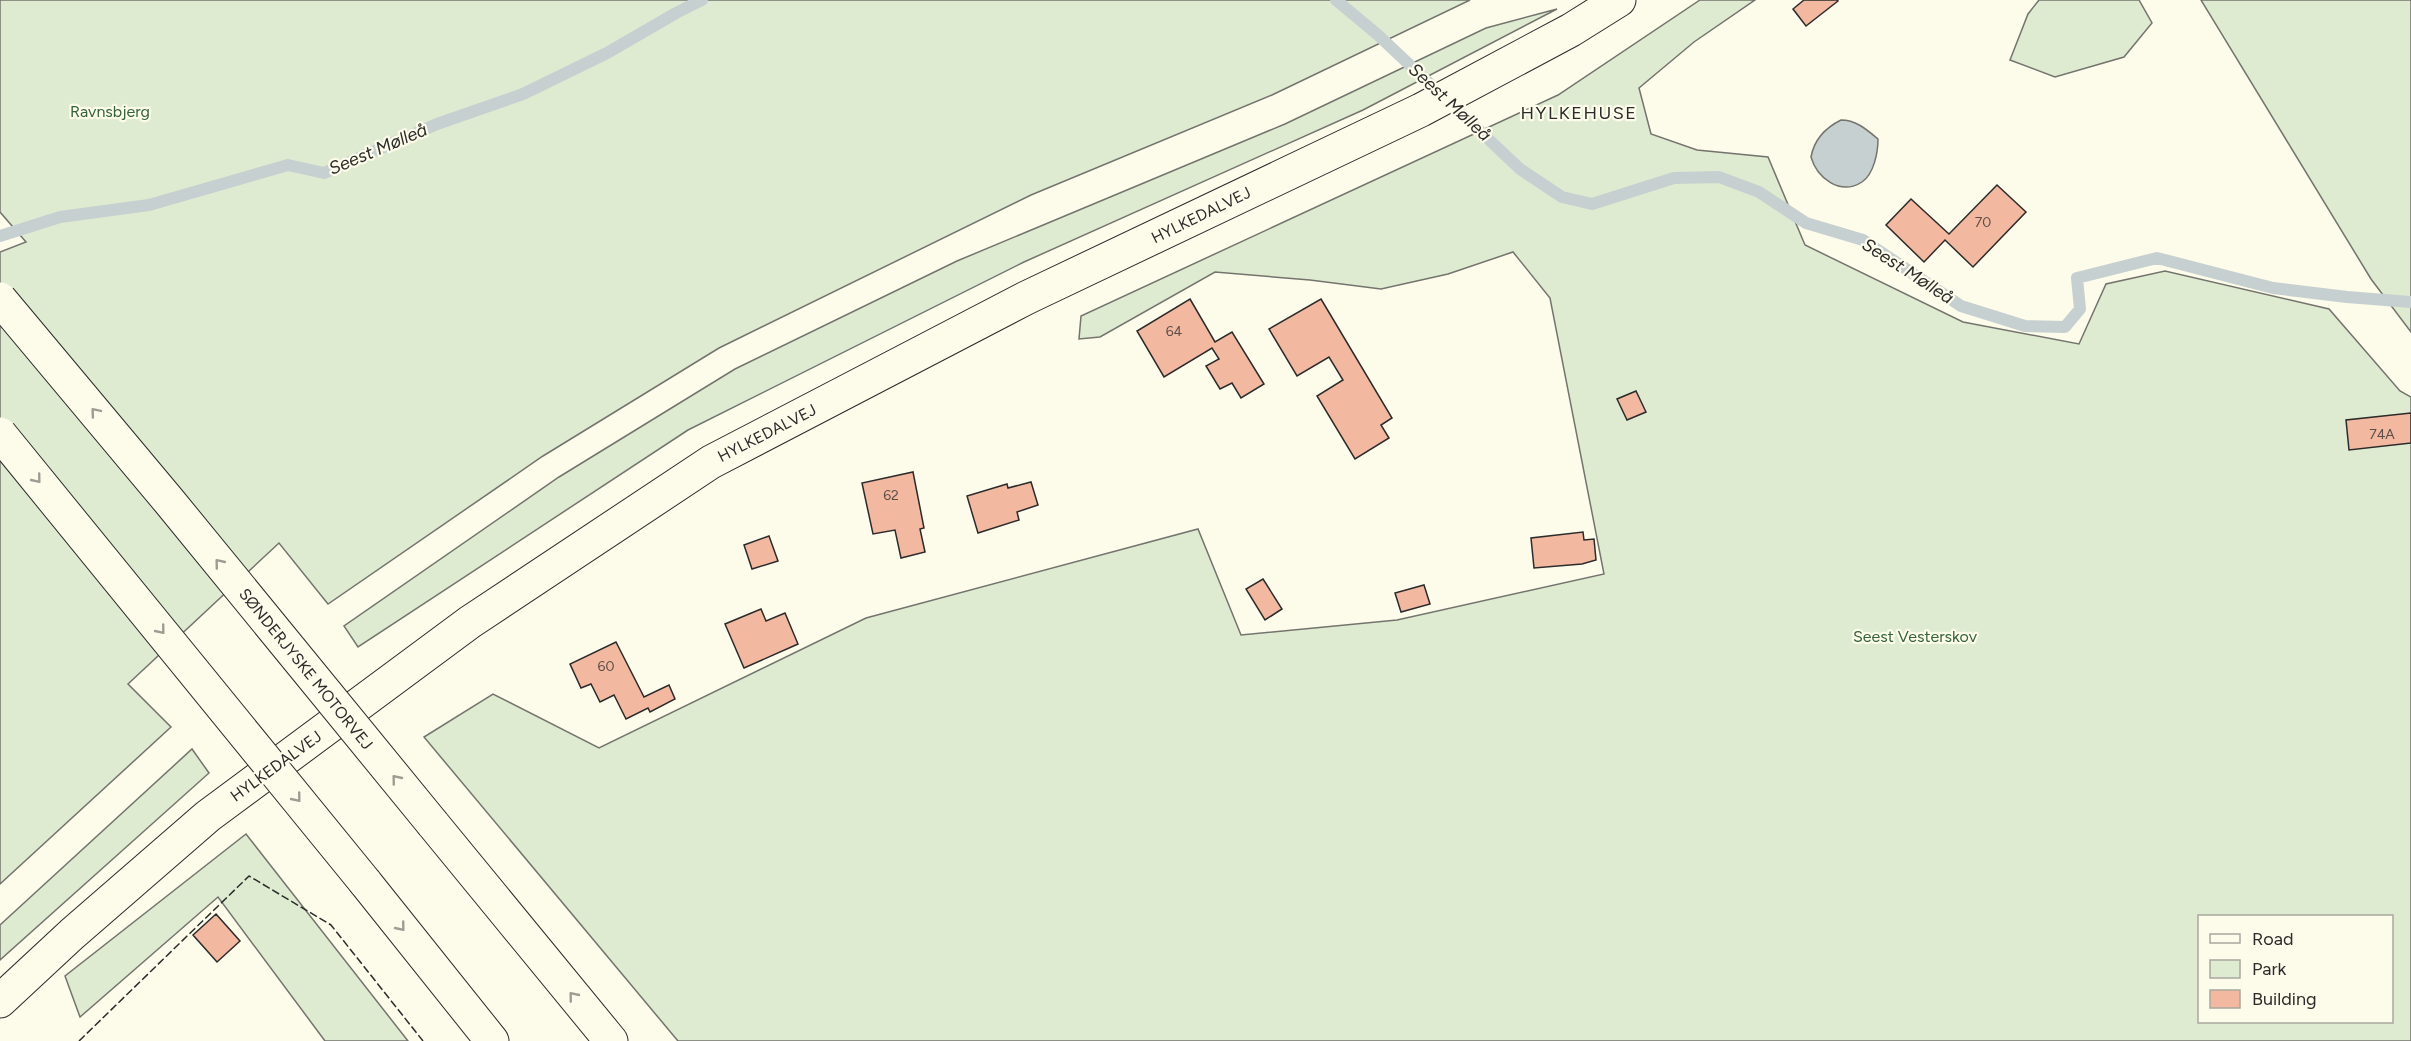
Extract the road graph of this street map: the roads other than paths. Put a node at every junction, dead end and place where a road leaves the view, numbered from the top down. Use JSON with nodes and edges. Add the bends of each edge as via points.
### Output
{"nodes":[{"id":1,"x":1619,"y":0,"type":"edge"},
{"id":2,"x":0,"y":299,"type":"edge"},
{"id":3,"x":0,"y":434,"type":"edge"},
{"id":4,"x":0,"y":1001,"type":"edge"},
{"id":5,"x":492,"y":1041,"type":"edge"},
{"id":6,"x":610,"y":1041,"type":"edge"}],
"edges":[{"from":1,"to":4,"type":"main road","name":"HYLKEDALVEJ","via":[[1421,110],[1026,298],[711,462],[470,622],[208,816]]},
{"from":6,"to":2,"type":"main road","name":"SØNDERJYSKE MOTORVEJ","one_way":true,"bridge":true,"via":[[170,501]]},
{"from":3,"to":5,"type":"main road","one_way":true,"bridge":true}]}
